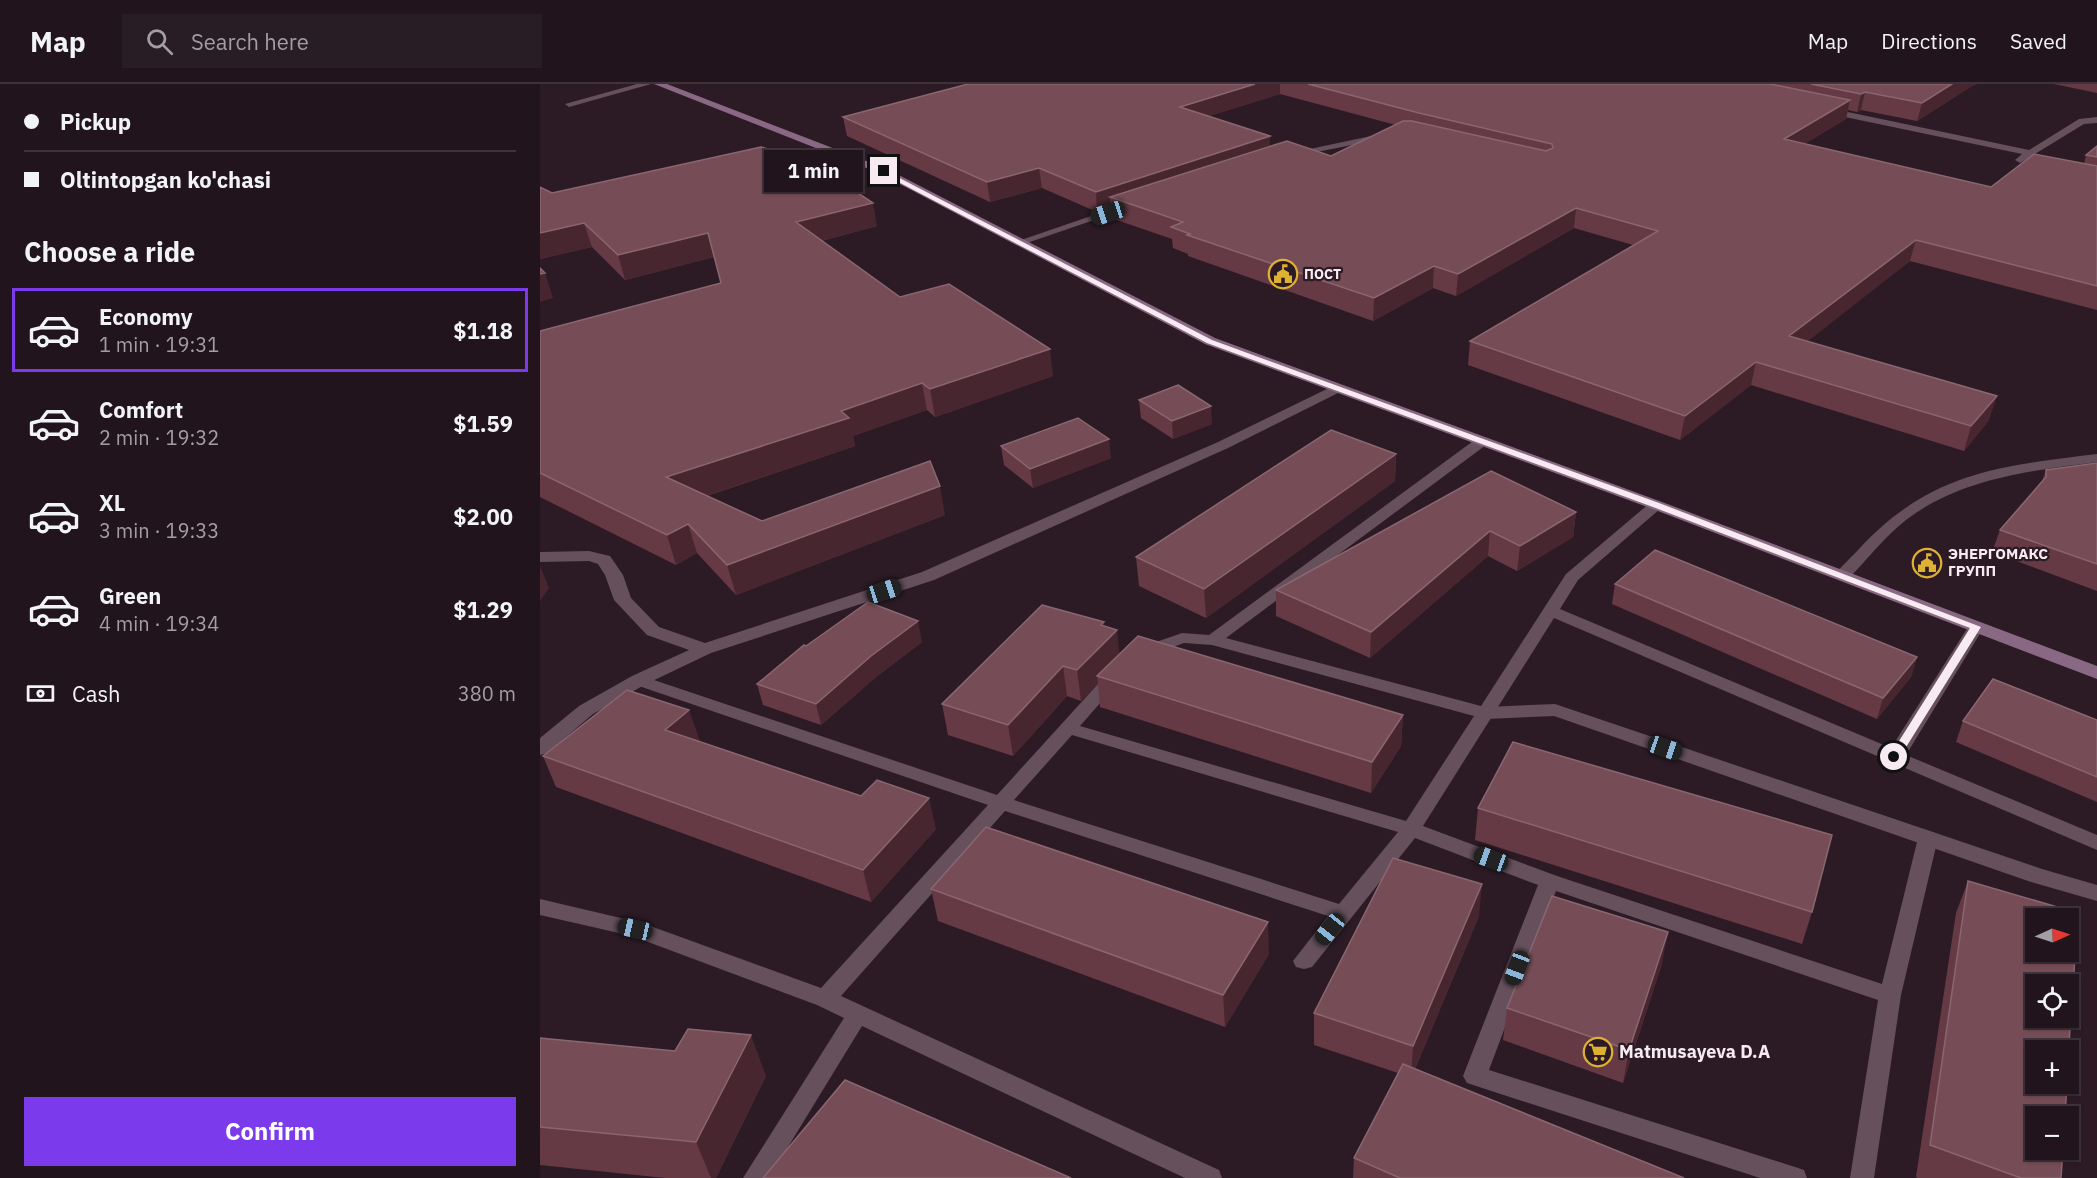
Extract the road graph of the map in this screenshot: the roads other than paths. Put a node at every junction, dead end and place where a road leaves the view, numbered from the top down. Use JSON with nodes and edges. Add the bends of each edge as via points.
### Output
{"nodes":[{"id":1,"x":647,"y":84,"type":"edge"},
{"id":2,"x":659,"y":84,"type":"edge"},
{"id":3,"x":569,"y":104,"type":"dead end"},
{"id":4,"x":1812,"y":108,"type":"edge"},
{"id":5,"x":2097,"y":120,"type":"edge"},
{"id":6,"x":1404,"y":135,"type":"edge"},
{"id":7,"x":2029,"y":153,"type":"junction"},
{"id":8,"x":1282,"y":157,"type":"edge"},
{"id":9,"x":2027,"y":164,"type":"edge"},
{"id":10,"x":1142,"y":202,"type":"edge"},
{"id":11,"x":1020,"y":242,"type":"junction"},
{"id":12,"x":1335,"y":389,"type":"junction"},
{"id":13,"x":1481,"y":442,"type":"junction"},
{"id":14,"x":2097,"y":458,"type":"edge"},
{"id":15,"x":1656,"y":505,"type":"junction"},
{"id":16,"x":540,"y":557,"type":"edge"},
{"id":17,"x":1842,"y":576,"type":"junction"},
{"id":18,"x":1551,"y":611,"type":"junction"},
{"id":19,"x":1976,"y":627,"type":"junction"},
{"id":20,"x":1213,"y":640,"type":"junction"},
{"id":21,"x":705,"y":650,"type":"junction"},
{"id":22,"x":2097,"y":673,"type":"edge"},
{"id":23,"x":639,"y":680,"type":"junction"},
{"id":24,"x":1486,"y":713,"type":"junction"},
{"id":25,"x":1068,"y":728,"type":"junction"},
{"id":26,"x":540,"y":748,"type":"edge"},
{"id":27,"x":1894,"y":757,"type":"junction"},
{"id":28,"x":1001,"y":803,"type":"junction"},
{"id":29,"x":1411,"y":829,"type":"junction"},
{"id":30,"x":1928,"y":838,"type":"junction"},
{"id":31,"x":2097,"y":843,"type":"edge"},
{"id":32,"x":1550,"y":881,"type":"junction"},
{"id":33,"x":2097,"y":893,"type":"edge"},
{"id":34,"x":540,"y":906,"type":"edge"},
{"id":35,"x":1343,"y":913,"type":"junction"},
{"id":36,"x":1304,"y":961,"type":"dead end"},
{"id":37,"x":1890,"y":995,"type":"junction"},
{"id":38,"x":825,"y":999,"type":"junction"},
{"id":39,"x":858,"y":1014,"type":"junction"},
{"id":40,"x":755,"y":1178,"type":"edge"},
{"id":41,"x":1210,"y":1178,"type":"edge"},
{"id":42,"x":1795,"y":1178,"type":"edge"},
{"id":43,"x":1862,"y":1178,"type":"edge"}],
"edges":[{"from":1,"to":3,"type":"lane"},
{"from":2,"to":11,"type":"street","via":[[884,171]]},
{"from":4,"to":7,"type":"lane"},
{"from":5,"to":7,"type":"lane","via":[[2082,121]]},
{"from":6,"to":8,"type":"lane","via":[[1351,141]]},
{"from":7,"to":9,"type":"lane","via":[[2020,160]]},
{"from":10,"to":11,"type":"lane"},
{"from":11,"to":12,"type":"street","via":[[1210,341]]},
{"from":12,"to":13,"type":"street"},
{"from":12,"to":21,"type":"street","via":[[1223,445],[928,576]]},
{"from":13,"to":15,"type":"street"},
{"from":13,"to":20,"type":"lane"},
{"from":14,"to":17,"type":"lane","via":[[1965,481],[1933,495],[1900,517]]},
{"from":15,"to":17,"type":"street"},
{"from":15,"to":18,"type":"lane","via":[[1572,576]]},
{"from":16,"to":21,"type":"street","via":[[589,556],[604,560],[623,600],[653,631]]},
{"from":17,"to":19,"type":"street"},
{"from":18,"to":24,"type":"lane"},
{"from":18,"to":27,"type":"lane"},
{"from":19,"to":22,"type":"street"},
{"from":19,"to":27,"type":"lane"},
{"from":20,"to":24,"type":"lane"},
{"from":20,"to":25,"type":"lane","via":[[1182,638],[1148,649],[1127,665]]},
{"from":21,"to":23,"type":"street"},
{"from":23,"to":26,"type":"street","via":[[586,710]]},
{"from":23,"to":28,"type":"lane"},
{"from":24,"to":29,"type":"lane"},
{"from":24,"to":30,"type":"street","via":[[1555,710]]},
{"from":25,"to":28,"type":"lane"},
{"from":25,"to":29,"type":"lane"},
{"from":27,"to":31,"type":"lane"},
{"from":28,"to":35,"type":"lane"},
{"from":28,"to":38,"type":"lane"},
{"from":29,"to":32,"type":"lane"},
{"from":29,"to":35,"type":"lane"},
{"from":30,"to":33,"type":"street"},
{"from":30,"to":37,"type":"lane"},
{"from":32,"to":37,"type":"lane"},
{"from":32,"to":42,"type":"lane","via":[[1475,1076]]},
{"from":34,"to":38,"type":"lane","via":[[635,929]]},
{"from":35,"to":36,"type":"lane"},
{"from":37,"to":43,"type":"lane"},
{"from":38,"to":39,"type":"lane"},
{"from":39,"to":40,"type":"lane"},
{"from":39,"to":41,"type":"lane"}]}
